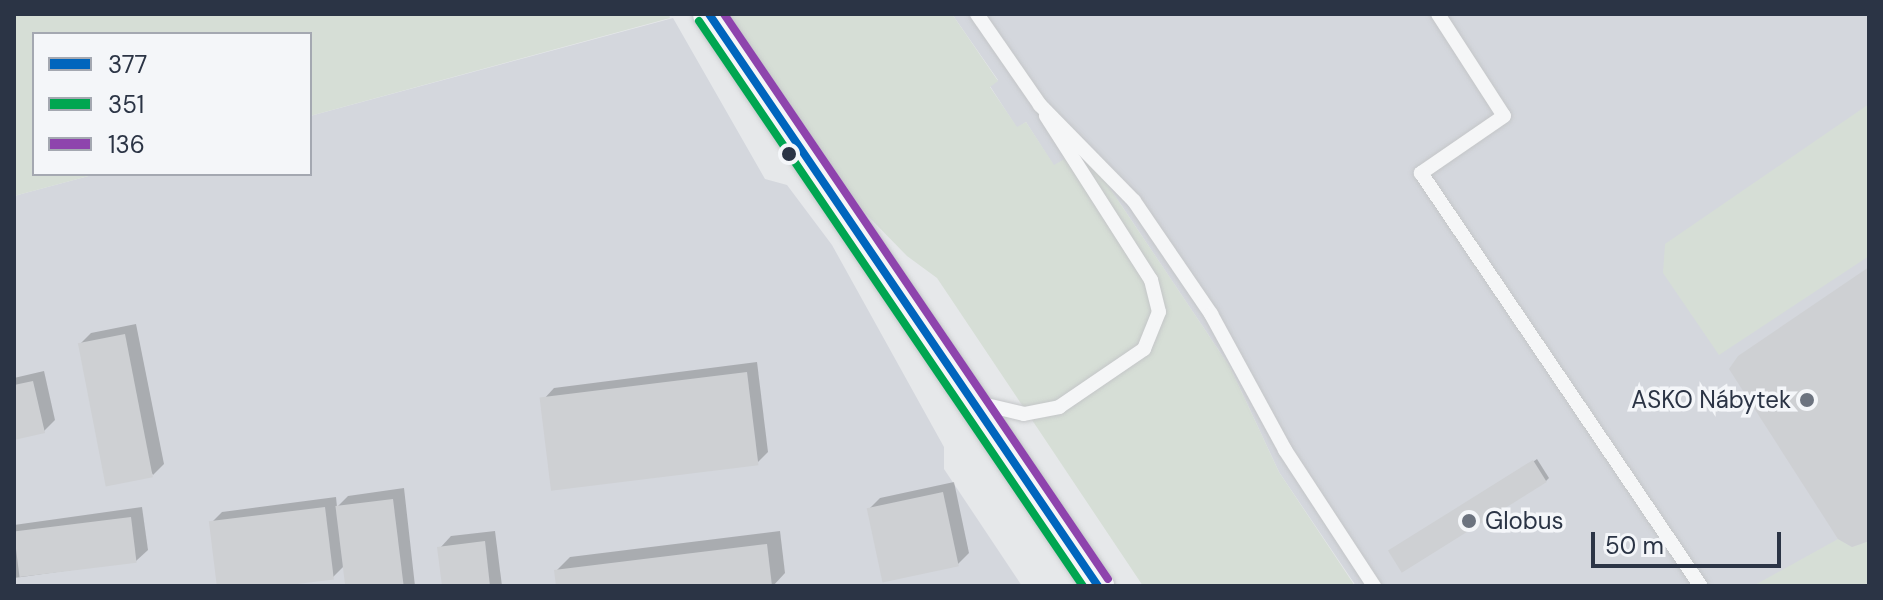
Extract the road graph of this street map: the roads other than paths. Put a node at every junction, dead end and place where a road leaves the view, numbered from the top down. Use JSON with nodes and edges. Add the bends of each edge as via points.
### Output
{"nodes":[{"id":1,"x":709,"y":14,"type":"edge"},
{"id":2,"x":977,"y":14,"type":"edge"},
{"id":3,"x":1438,"y":14,"type":"edge"},
{"id":4,"x":1040,"y":105,"type":"junction"},
{"id":5,"x":973,"y":401,"type":"junction"},
{"id":6,"x":1098,"y":586,"type":"edge"},
{"id":7,"x":1374,"y":586,"type":"edge"},
{"id":8,"x":1701,"y":586,"type":"edge"}],
"edges":[{"from":1,"to":5,"type":"street"},
{"from":2,"to":4,"type":"lane"},
{"from":3,"to":8,"type":"lane","via":[[1504,116],[1421,173]]},
{"from":4,"to":5,"type":"lane","via":[[1058,143],[1151,280],[1159,312],[1144,349],[1059,407],[1024,414]]},
{"from":4,"to":7,"type":"lane","via":[[1134,201],[1211,314],[1285,450]]},
{"from":5,"to":6,"type":"street"}]}
